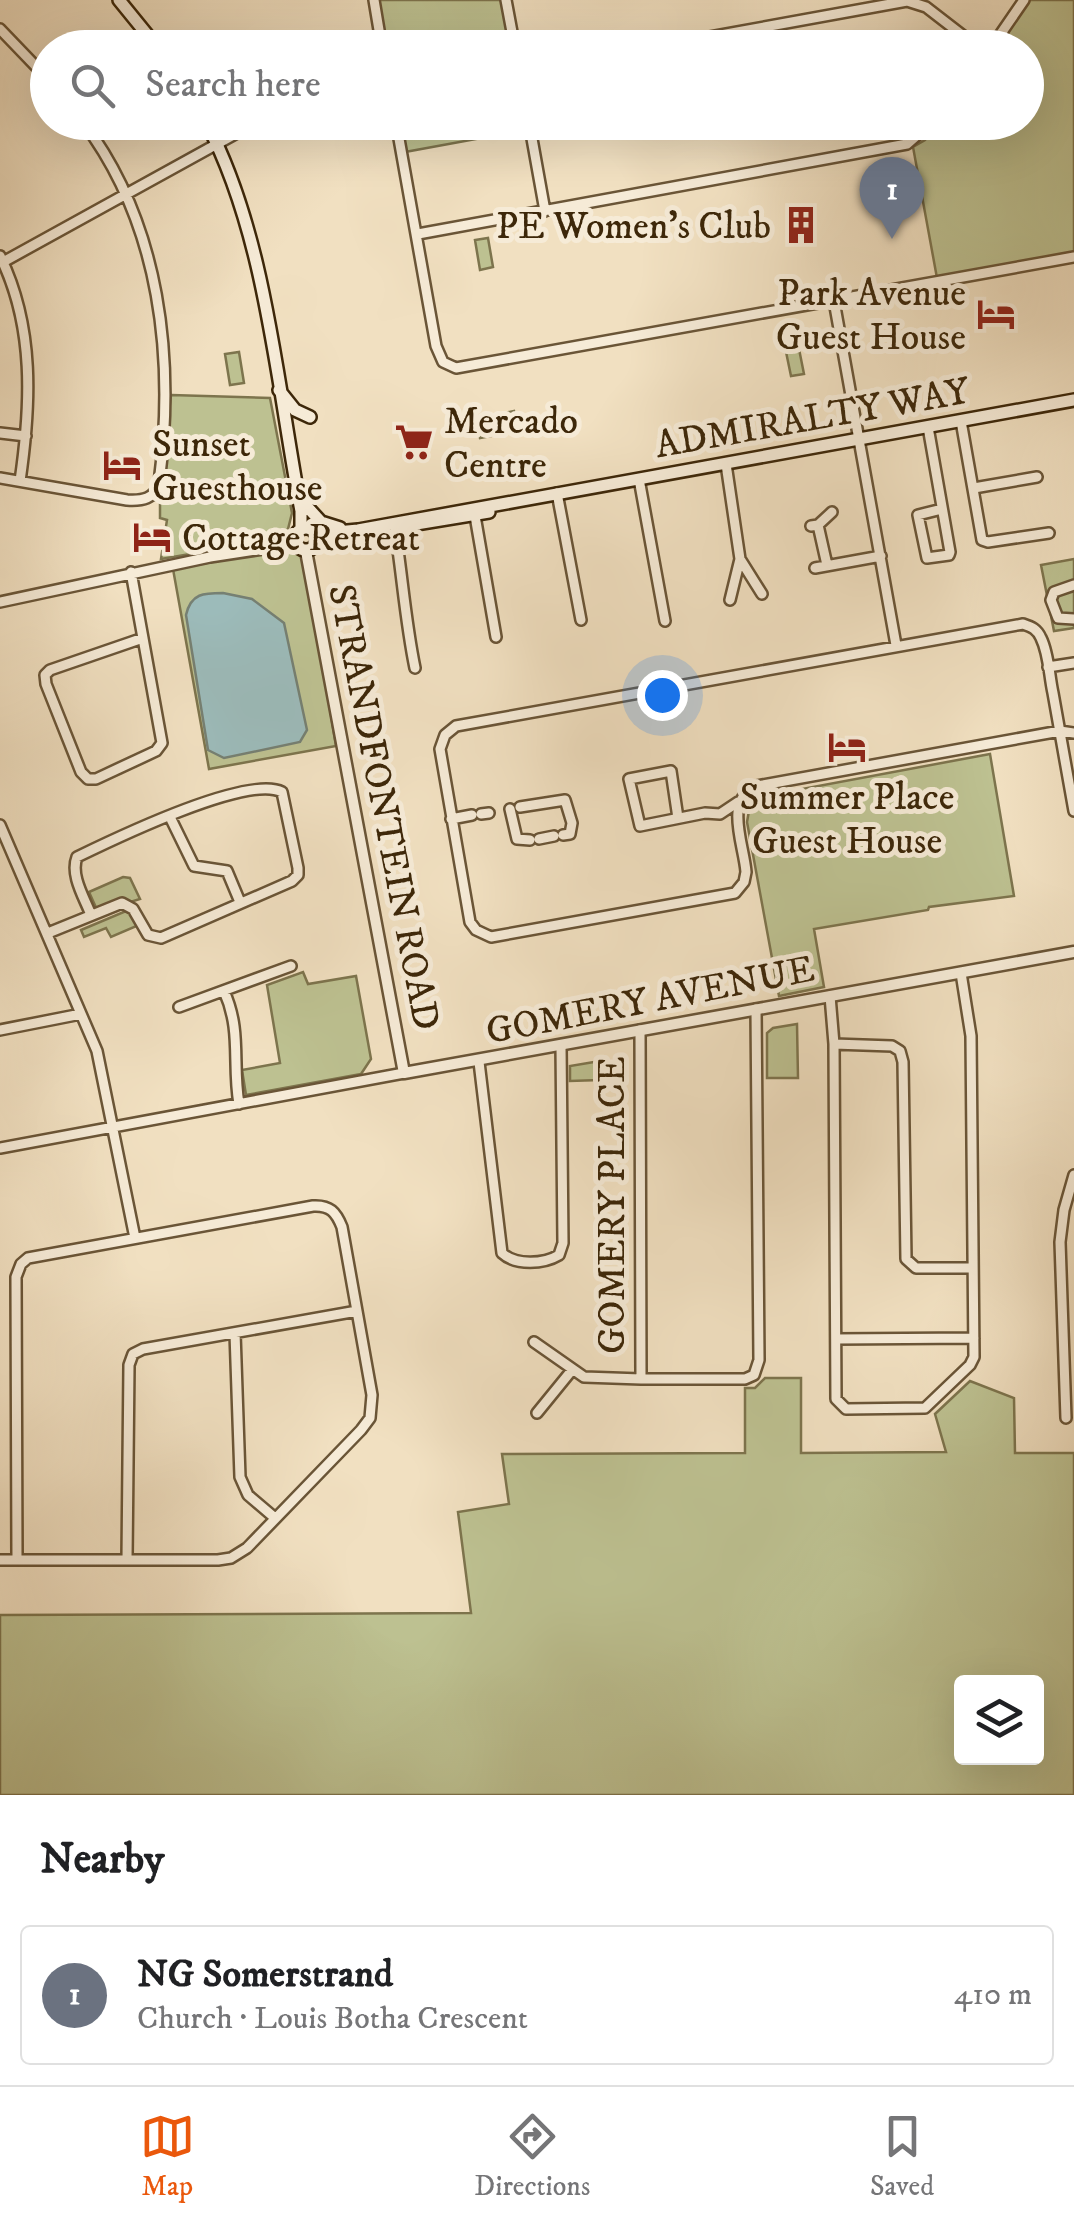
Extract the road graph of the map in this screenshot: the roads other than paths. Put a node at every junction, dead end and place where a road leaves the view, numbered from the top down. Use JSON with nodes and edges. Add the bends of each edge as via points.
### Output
{"nodes":[{"id":1,"x":119,"y":0,"type":"edge"},
{"id":2,"x":374,"y":0,"type":"edge"},
{"id":3,"x":506,"y":0,"type":"edge"},
{"id":4,"x":1024,"y":0,"type":"edge"},
{"id":5,"x":0,"y":29,"type":"edge"},
{"id":6,"x":143,"y":30,"type":"edge"},
{"id":7,"x":379,"y":30,"type":"edge"},
{"id":8,"x":512,"y":30,"type":"edge"},
{"id":9,"x":750,"y":30,"type":"edge"},
{"id":10,"x":956,"y":30,"type":"edge"},
{"id":11,"x":1003,"y":30,"type":"edge"},
{"id":12,"x":30,"y":60,"type":"edge"},
{"id":13,"x":93,"y":140,"type":"edge"},
{"id":14,"x":215,"y":140,"type":"edge"},
{"id":15,"x":224,"y":140,"type":"edge"},
{"id":16,"x":400,"y":140,"type":"edge"},
{"id":17,"x":532,"y":140,"type":"edge"},
{"id":18,"x":914,"y":140,"type":"edge"},
{"id":19,"x":217,"y":144,"type":"junction"},
{"id":20,"x":126,"y":196,"type":"junction"},
{"id":21,"x":544,"y":212,"type":"junction"},
{"id":22,"x":418,"y":234,"type":"junction"},
{"id":23,"x":1074,"y":257,"type":"edge"},
{"id":24,"x":2,"y":259,"type":"edge"},
{"id":25,"x":11,"y":285,"type":"junction"},
{"id":26,"x":0,"y":290,"type":"edge"},
{"id":27,"x":834,"y":301,"type":"junction"},
{"id":28,"x":277,"y":386,"type":"junction"},
{"id":29,"x":1074,"y":400,"type":"edge"},
{"id":30,"x":310,"y":417,"type":"dead end"},
{"id":31,"x":961,"y":421,"type":"junction"},
{"id":32,"x":928,"y":427,"type":"junction"},
{"id":33,"x":0,"y":432,"type":"edge"},
{"id":34,"x":26,"y":436,"type":"junction"},
{"id":35,"x":860,"y":439,"type":"junction"},
{"id":36,"x":726,"y":464,"type":"junction"},
{"id":37,"x":0,"y":478,"type":"edge"},
{"id":38,"x":1037,"y":478,"type":"dead end"},
{"id":39,"x":639,"y":479,"type":"junction"},
{"id":40,"x":20,"y":481,"type":"junction"},
{"id":41,"x":974,"y":488,"type":"junction"},
{"id":42,"x":558,"y":494,"type":"junction"},
{"id":43,"x":298,"y":496,"type":"junction"},
{"id":44,"x":942,"y":509,"type":"junction"},
{"id":45,"x":474,"y":511,"type":"junction"},
{"id":46,"x":832,"y":512,"type":"dead end"},
{"id":47,"x":395,"y":525,"type":"junction"},
{"id":48,"x":358,"y":530,"type":"junction"},
{"id":49,"x":1049,"y":533,"type":"dead end"},
{"id":50,"x":306,"y":538,"type":"junction"},
{"id":51,"x":881,"y":556,"type":"junction"},
{"id":52,"x":740,"y":559,"type":"junction"},
{"id":53,"x":827,"y":565,"type":"junction"},
{"id":54,"x":815,"y":568,"type":"dead end"},
{"id":55,"x":131,"y":572,"type":"junction"},
{"id":56,"x":1074,"y":586,"type":"edge"},
{"id":57,"x":762,"y":594,"type":"dead end"},
{"id":58,"x":730,"y":600,"type":"dead end"},
{"id":59,"x":0,"y":602,"type":"edge"},
{"id":60,"x":1074,"y":619,"type":"edge"},
{"id":61,"x":581,"y":620,"type":"dead end"},
{"id":62,"x":665,"y":622,"type":"dead end"},
{"id":63,"x":496,"y":637,"type":"dead end"},
{"id":64,"x":143,"y":638,"type":"junction"},
{"id":65,"x":896,"y":645,"type":"junction"},
{"id":66,"x":1074,"y":663,"type":"edge"},
{"id":67,"x":1048,"y":667,"type":"junction"},
{"id":68,"x":415,"y":668,"type":"dead end"},
{"id":69,"x":1060,"y":731,"type":"junction"},
{"id":70,"x":1074,"y":733,"type":"edge"},
{"id":71,"x":738,"y":802,"type":"junction"},
{"id":72,"x":1074,"y":810,"type":"edge"},
{"id":73,"x":497,"y":811,"type":"junction"},
{"id":74,"x":170,"y":817,"type":"junction"},
{"id":75,"x":678,"y":818,"type":"junction"},
{"id":76,"x":451,"y":820,"type":"junction"},
{"id":77,"x":0,"y":825,"type":"edge"},
{"id":78,"x":240,"y":902,"type":"junction"},
{"id":79,"x":91,"y":915,"type":"junction"},
{"id":80,"x":48,"y":933,"type":"junction"},
{"id":81,"x":1074,"y":952,"type":"edge"},
{"id":82,"x":291,"y":966,"type":"dead end"},
{"id":83,"x":962,"y":973,"type":"junction"},
{"id":84,"x":224,"y":992,"type":"junction"},
{"id":85,"x":830,"y":996,"type":"junction"},
{"id":86,"x":179,"y":1006,"type":"dead end"},
{"id":87,"x":756,"y":1009,"type":"junction"},
{"id":88,"x":81,"y":1014,"type":"junction"},
{"id":89,"x":0,"y":1030,"type":"edge"},
{"id":90,"x":640,"y":1030,"type":"junction"},
{"id":91,"x":834,"y":1044,"type":"junction"},
{"id":92,"x":561,"y":1046,"type":"junction"},
{"id":93,"x":479,"y":1062,"type":"junction"},
{"id":94,"x":404,"y":1073,"type":"junction"},
{"id":95,"x":239,"y":1104,"type":"junction"},
{"id":96,"x":114,"y":1127,"type":"junction"},
{"id":97,"x":0,"y":1148,"type":"edge"},
{"id":98,"x":1074,"y":1175,"type":"edge"},
{"id":99,"x":134,"y":1238,"type":"junction"},
{"id":100,"x":973,"y":1268,"type":"junction"},
{"id":101,"x":357,"y":1311,"type":"junction"},
{"id":102,"x":235,"y":1333,"type":"junction"},
{"id":103,"x":974,"y":1338,"type":"junction"},
{"id":104,"x":836,"y":1339,"type":"junction"},
{"id":105,"x":534,"y":1342,"type":"dead end"},
{"id":106,"x":572,"y":1370,"type":"junction"},
{"id":107,"x":642,"y":1378,"type":"junction"},
{"id":108,"x":537,"y":1413,"type":"dead end"},
{"id":109,"x":1066,"y":1418,"type":"dead end"},
{"id":110,"x":275,"y":1518,"type":"junction"},
{"id":111,"x":127,"y":1559,"type":"junction"},
{"id":112,"x":0,"y":1560,"type":"edge"},
{"id":113,"x":16,"y":1560,"type":"junction"}],
"edges":[{"from":1,"to":6,"type":"main road"},
{"from":2,"to":7,"type":"street"},
{"from":3,"to":8,"type":"street"},
{"from":4,"to":11,"type":"street"},
{"from":5,"to":12,"type":"street"},
{"from":9,"to":10,"type":"street","via":[[906,2],[926,7]]},
{"from":13,"to":20,"type":"street"},
{"from":14,"to":19,"type":"main road","name":"STRANDFONTEIN ROAD"},
{"from":15,"to":19,"type":"street"},
{"from":16,"to":22,"type":"street"},
{"from":17,"to":21,"type":"street"},
{"from":18,"to":21,"type":"street"},
{"from":19,"to":20,"type":"street"},
{"from":19,"to":28,"type":"main road","name":"STRANDFONTEIN ROAD","via":[[256,263]]},
{"from":20,"to":24,"type":"street"},
{"from":20,"to":40,"type":"street","via":[[162,322],[166,380],[159,483],[150,496],[128,500]]},
{"from":21,"to":22,"type":"street"},
{"from":22,"to":27,"type":"street","via":[[433,333],[443,362],[456,368]]},
{"from":23,"to":27,"type":"street"},
{"from":24,"to":25,"type":"street"},
{"from":25,"to":26,"type":"street"},
{"from":25,"to":34,"type":"street","via":[[28,354]]},
{"from":27,"to":35,"type":"street"},
{"from":28,"to":30,"type":"main road","via":[[294,410]]},
{"from":28,"to":43,"type":"main road","name":"STRANDFONTEIN ROAD"},
{"from":29,"to":31,"type":"main road","name":"ADMIRALTY WAY"},
{"from":31,"to":32,"type":"main road","name":"ADMIRALTY WAY"},
{"from":31,"to":41,"type":"street"},
{"from":32,"to":35,"type":"main road","name":"ADMIRALTY WAY"},
{"from":32,"to":44,"type":"street"},
{"from":33,"to":34,"type":"street"},
{"from":34,"to":40,"type":"street"},
{"from":35,"to":36,"type":"main road","name":"ADMIRALTY WAY"},
{"from":35,"to":51,"type":"street"},
{"from":36,"to":39,"type":"main road","name":"ADMIRALTY WAY"},
{"from":36,"to":52,"type":"street"},
{"from":37,"to":40,"type":"street"},
{"from":38,"to":41,"type":"street"},
{"from":39,"to":42,"type":"main road","name":"ADMIRALTY WAY"},
{"from":39,"to":62,"type":"street"},
{"from":41,"to":49,"type":"street","via":[[984,541]]},
{"from":42,"to":45,"type":"main road","name":"ADMIRALTY WAY"},
{"from":42,"to":61,"type":"street"},
{"from":43,"to":48,"type":"main road","via":[[321,522]]},
{"from":43,"to":50,"type":"main road","name":"STRANDFONTEIN ROAD"},
{"from":44,"to":44,"type":"street","via":[[950,554],[927,558],[918,514]]},
{"from":45,"to":47,"type":"main road","name":"ADMIRALTY WAY"},
{"from":45,"to":63,"type":"street"},
{"from":46,"to":53,"type":"street","via":[[815,526]]},
{"from":47,"to":48,"type":"main road","name":"ADMIRALTY WAY"},
{"from":47,"to":50,"type":"main road","name":"ADMIRALTY WAY"},
{"from":47,"to":68,"type":"street"},
{"from":48,"to":50,"type":"main road","name":"ADMIRALTY WAY"},
{"from":50,"to":55,"type":"street","name":"ADMIRALTY WAY"},
{"from":50,"to":94,"type":"street","name":"STRANDFONTEIN ROAD"},
{"from":51,"to":53,"type":"street"},
{"from":51,"to":65,"type":"street"},
{"from":52,"to":57,"type":"street"},
{"from":52,"to":58,"type":"street"},
{"from":53,"to":54,"type":"street"},
{"from":55,"to":59,"type":"street","name":"ADMIRALTY WAY"},
{"from":55,"to":64,"type":"street"},
{"from":56,"to":60,"type":"street","via":[[1054,592],[1051,600],[1058,618]]},
{"from":64,"to":64,"type":"street","via":[[160,748],[88,779],[45,675]]},
{"from":65,"to":67,"type":"street","via":[[1020,623],[1043,642]]},
{"from":65,"to":76,"type":"street","via":[[456,726],[440,749]]},
{"from":66,"to":67,"type":"street"},
{"from":67,"to":69,"type":"street"},
{"from":69,"to":70,"type":"street"},
{"from":69,"to":71,"type":"street","via":[[757,786]]},
{"from":69,"to":72,"type":"street"},
{"from":71,"to":75,"type":"street","via":[[720,814]]},
{"from":71,"to":76,"type":"street","via":[[746,872],[735,893],[500,937],[483,935],[470,922]]},
{"from":73,"to":73,"type":"street","via":[[519,840],[570,834],[572,828],[565,800]]},
{"from":73,"to":76,"type":"street"},
{"from":74,"to":78,"type":"street","via":[[194,866],[227,871]]},
{"from":74,"to":78,"type":"street","via":[[226,795],[282,792],[298,875]]},
{"from":74,"to":79,"type":"street","via":[[75,859]]},
{"from":75,"to":75,"type":"street","via":[[639,825],[629,779],[672,771]]},
{"from":77,"to":80,"type":"street"},
{"from":78,"to":79,"type":"street","via":[[161,938],[148,934],[126,904]]},
{"from":79,"to":80,"type":"street"},
{"from":80,"to":88,"type":"street"},
{"from":81,"to":83,"type":"street","name":"GOMERY AVENUE"},
{"from":82,"to":84,"type":"street"},
{"from":83,"to":85,"type":"street","name":"GOMERY AVENUE"},
{"from":83,"to":100,"type":"street","via":[[972,1036]]},
{"from":84,"to":86,"type":"street"},
{"from":84,"to":95,"type":"street","via":[[236,1026]]},
{"from":85,"to":87,"type":"street","name":"GOMERY AVENUE"},
{"from":85,"to":91,"type":"street"},
{"from":87,"to":90,"type":"street","name":"GOMERY AVENUE"},
{"from":87,"to":107,"type":"street","name":"GOMERY PLACE","via":[[758,1367],[745,1379]]},
{"from":88,"to":89,"type":"street"},
{"from":88,"to":96,"type":"street","via":[[97,1050]]},
{"from":90,"to":92,"type":"street","name":"GOMERY AVENUE"},
{"from":90,"to":107,"type":"street","name":"GOMERY PLACE"},
{"from":91,"to":100,"type":"street","via":[[892,1046],[903,1056],[908,1263]]},
{"from":91,"to":104,"type":"street"},
{"from":92,"to":93,"type":"street","name":"GOMERY AVENUE"},
{"from":92,"to":93,"type":"street","via":[[564,1243],[560,1255],[546,1261],[516,1261],[502,1252]]},
{"from":93,"to":94,"type":"street","name":"GOMERY AVENUE"},
{"from":94,"to":95,"type":"street","name":"GOMERY AVENUE"},
{"from":95,"to":96,"type":"street","name":"GOMERY AVENUE"},
{"from":96,"to":97,"type":"street","name":"GOMERY AVENUE"},
{"from":96,"to":99,"type":"street"},
{"from":98,"to":109,"type":"street","via":[[1060,1242]]},
{"from":99,"to":101,"type":"street","via":[[330,1208],[342,1227]]},
{"from":99,"to":113,"type":"street","via":[[28,1258],[16,1272]]},
{"from":100,"to":103,"type":"street"},
{"from":101,"to":102,"type":"street"},
{"from":101,"to":110,"type":"street","via":[[370,1418]]},
{"from":102,"to":110,"type":"street","via":[[240,1477],[248,1495]]},
{"from":102,"to":111,"type":"street","via":[[143,1349],[130,1358]]},
{"from":103,"to":104,"type":"street"},
{"from":103,"to":104,"type":"street","via":[[972,1361],[918,1409],[838,1404]]},
{"from":105,"to":106,"type":"street"},
{"from":106,"to":107,"type":"street","via":[[594,1380]]},
{"from":106,"to":108,"type":"street","name":"GOMERY PLACE"},
{"from":110,"to":111,"type":"street","via":[[231,1558]]},
{"from":111,"to":113,"type":"street"},
{"from":112,"to":113,"type":"street"}]}
